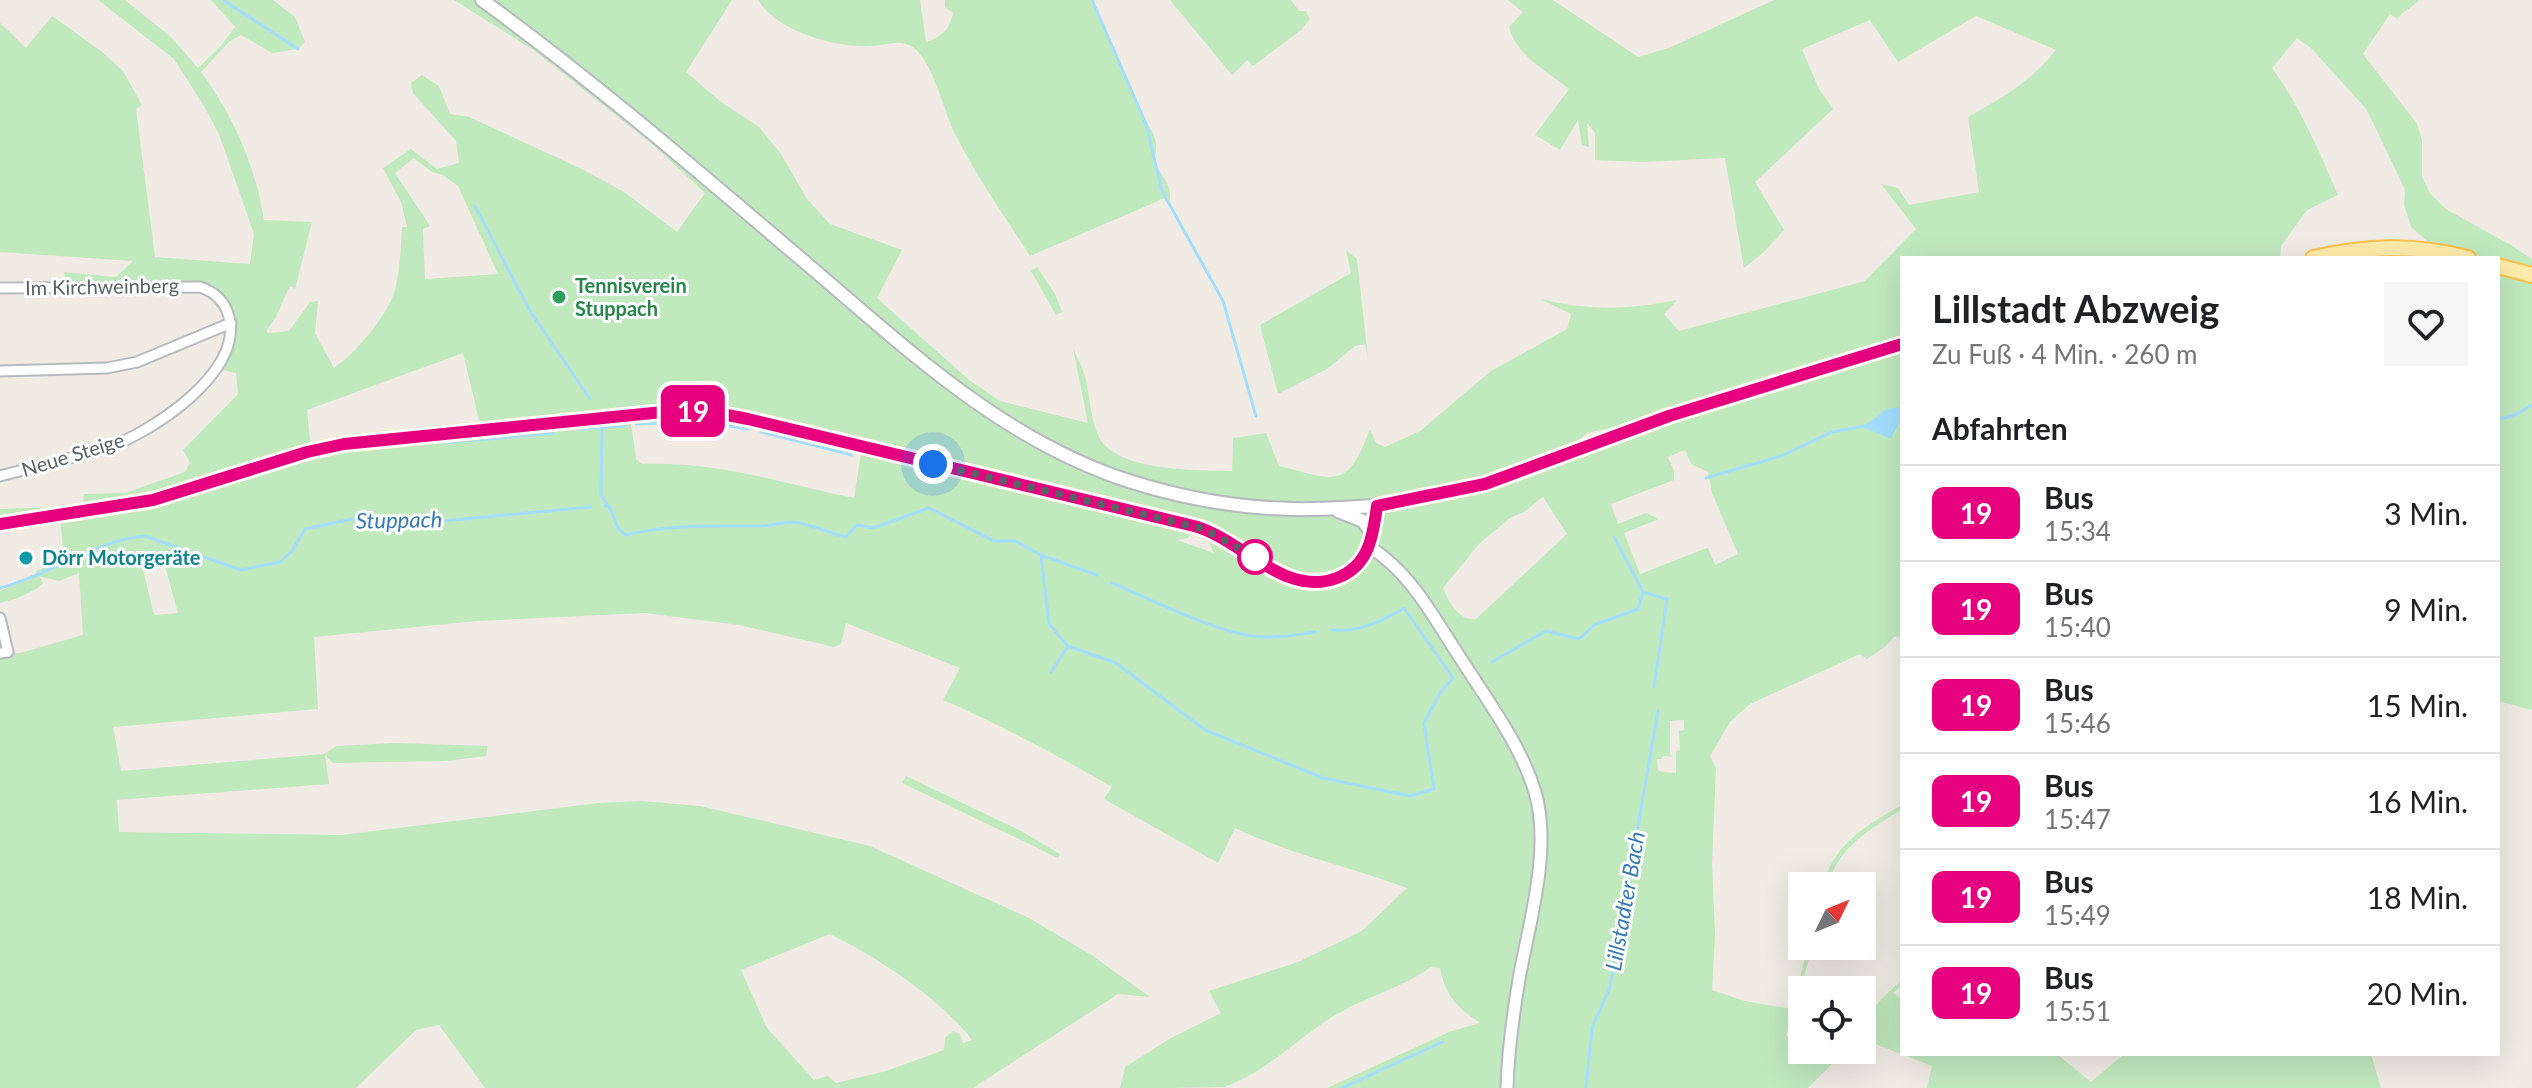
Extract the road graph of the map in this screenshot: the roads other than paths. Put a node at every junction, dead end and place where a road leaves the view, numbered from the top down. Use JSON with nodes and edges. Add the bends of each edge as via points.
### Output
{"nodes":[{"id":1,"x":482,"y":0,"type":"edge"},
{"id":2,"x":2322,"y":256,"type":"edge"},
{"id":3,"x":2458,"y":256,"type":"edge"},
{"id":4,"x":2500,"y":267,"type":"edge"},
{"id":5,"x":2532,"y":275,"type":"edge"},
{"id":6,"x":0,"y":288,"type":"edge"},
{"id":7,"x":231,"y":323,"type":"junction"},
{"id":8,"x":1900,"y":345,"type":"edge"},
{"id":9,"x":0,"y":371,"type":"edge"},
{"id":10,"x":0,"y":476,"type":"edge"},
{"id":11,"x":1377,"y":506,"type":"junction"},
{"id":12,"x":1327,"y":507,"type":"junction"},
{"id":13,"x":0,"y":524,"type":"edge"},
{"id":14,"x":1371,"y":541,"type":"junction"},
{"id":15,"x":0,"y":618,"type":"edge"},
{"id":16,"x":0,"y":653,"type":"edge"},
{"id":17,"x":1507,"y":1088,"type":"edge"}],
"edges":[{"from":1,"to":12,"type":"main road","via":[[674,152],[936,372],[1032,439],[1097,469],[1170,493],[1265,507]]},
{"from":2,"to":3,"type":"main road","via":[[2386,247]]},
{"from":4,"to":5,"type":"main road"},
{"from":6,"to":7,"type":"street","name":"Im Kirchweinberg","via":[[200,287],[220,299]]},
{"from":7,"to":9,"type":"street","via":[[137,362],[107,368]]},
{"from":7,"to":10,"type":"street","name":"Neue Steige","via":[[226,355],[196,392],[164,417],[120,444]]},
{"from":8,"to":11,"type":"main road","via":[[1669,416],[1485,484]]},
{"from":11,"to":12,"type":"main road"},
{"from":11,"to":14,"type":"main road"},
{"from":12,"to":14,"type":"main road","via":[[1363,521]]},
{"from":13,"to":14,"type":"main road","via":[[153,500],[344,444],[690,411],[748,419],[1194,526],[1299,581],[1339,578],[1358,565]]},
{"from":14,"to":17,"type":"street","via":[[1414,587],[1492,709],[1534,789],[1539,863],[1511,1028]]},
{"from":15,"to":16,"type":"street","via":[[8,652]]}]}
